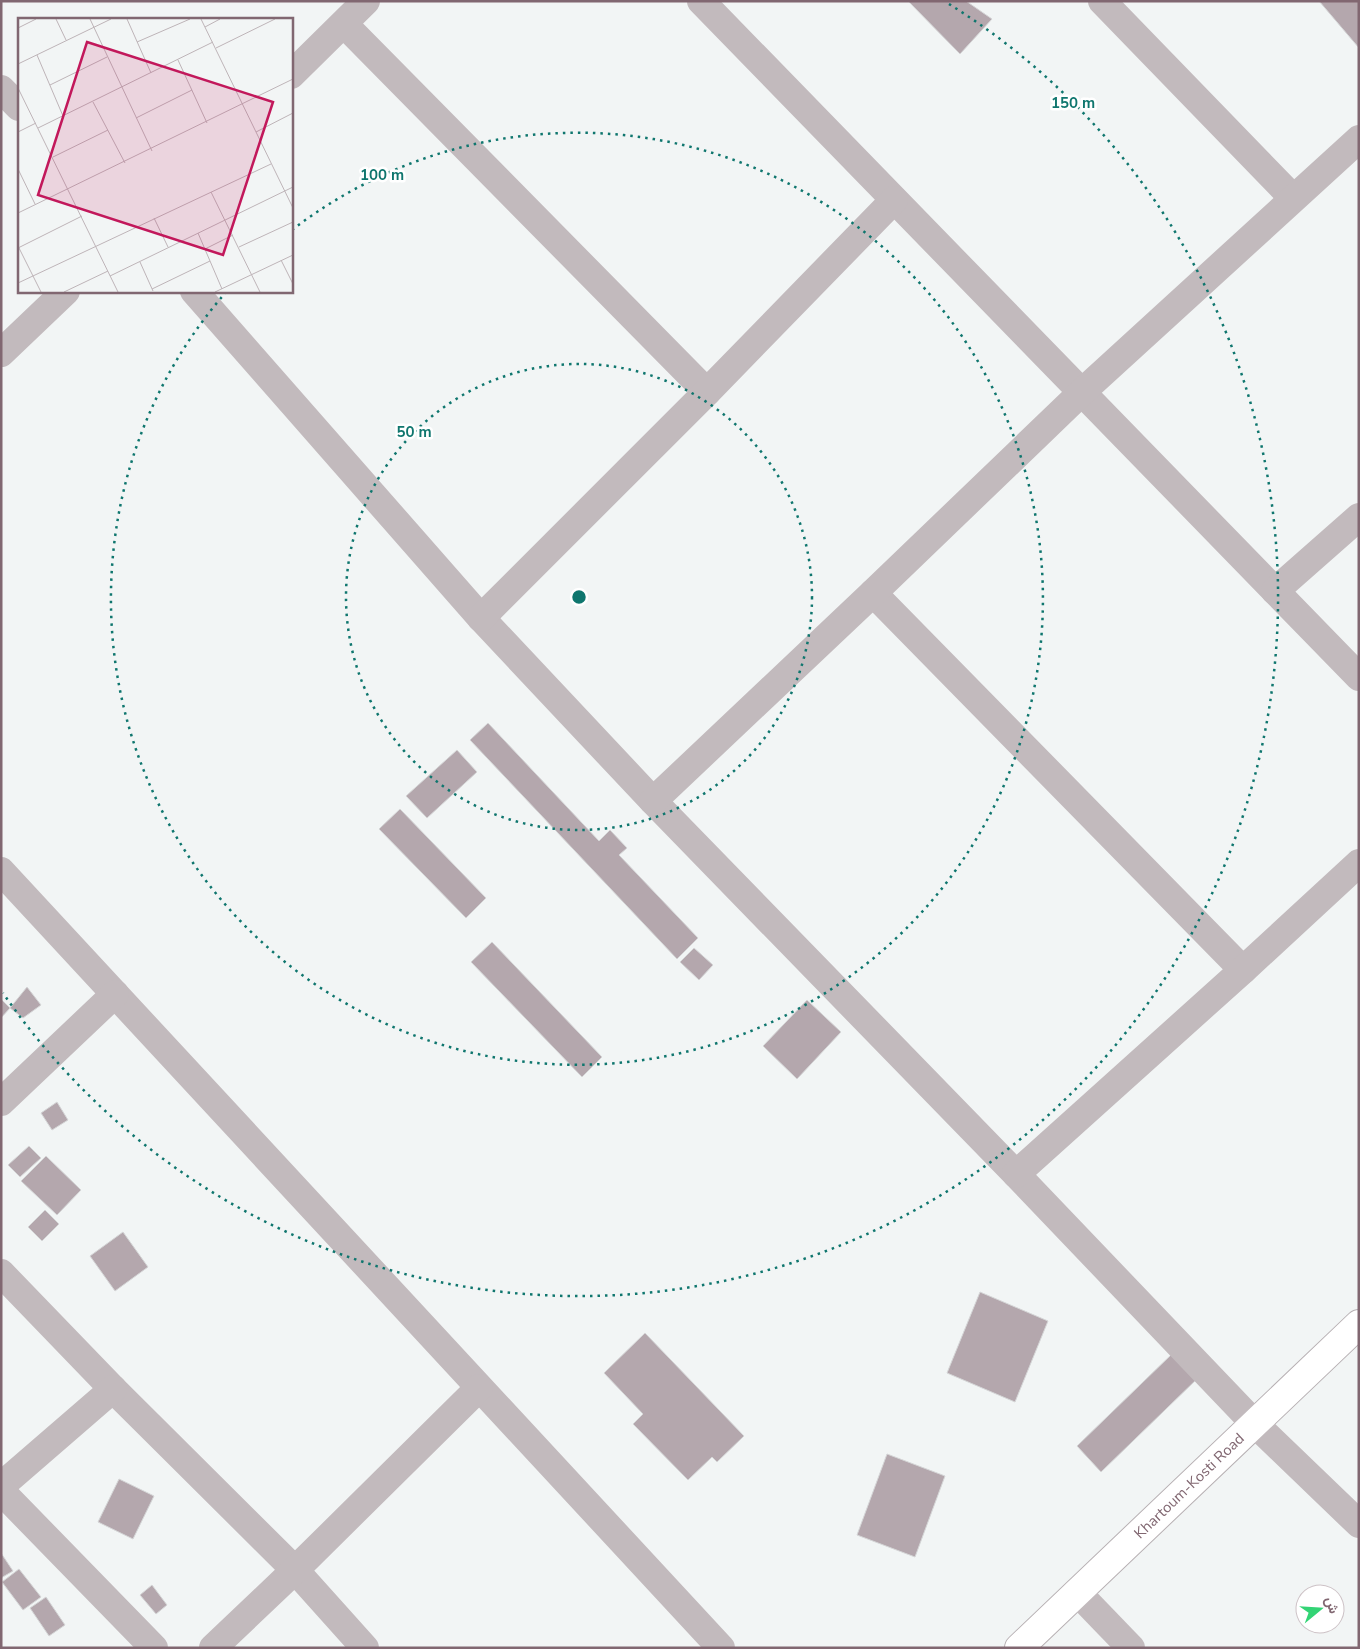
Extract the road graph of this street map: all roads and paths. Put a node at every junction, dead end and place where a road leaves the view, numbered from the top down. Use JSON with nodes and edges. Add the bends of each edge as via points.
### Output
{"nodes":[{"id":1,"x":366,"y":1,"type":"edge"},
{"id":2,"x":701,"y":1,"type":"edge"},
{"id":3,"x":1102,"y":1,"type":"edge"},
{"id":4,"x":344,"y":24,"type":"junction"},
{"id":5,"x":292,"y":74,"type":"edge"},
{"id":6,"x":1,"y":89,"type":"edge"},
{"id":7,"x":18,"y":106,"type":"edge"},
{"id":8,"x":1359,"y":138,"type":"edge"},
{"id":9,"x":1293,"y":198,"type":"junction"},
{"id":10,"x":894,"y":200,"type":"junction"},
{"id":11,"x":65,"y":292,"type":"edge"},
{"id":12,"x":195,"y":292,"type":"edge"},
{"id":13,"x":1,"y":352,"type":"edge"},
{"id":14,"x":707,"y":392,"type":"junction"},
{"id":15,"x":1082,"y":392,"type":"junction"},
{"id":16,"x":1359,"y":517,"type":"edge"},
{"id":17,"x":1275,"y":591,"type":"junction"},
{"id":18,"x":873,"y":594,"type":"junction"},
{"id":19,"x":481,"y":618,"type":"junction"},
{"id":20,"x":1359,"y":677,"type":"edge"},
{"id":21,"x":653,"y":801,"type":"junction"},
{"id":22,"x":1359,"y":863,"type":"edge"},
{"id":23,"x":1,"y":871,"type":"edge"},
{"id":24,"x":1243,"y":970,"type":"junction"},
{"id":25,"x":115,"y":994,"type":"junction"},
{"id":26,"x":1,"y":1102,"type":"edge"},
{"id":27,"x":1016,"y":1174,"type":"junction"},
{"id":28,"x":1,"y":1273,"type":"edge"},
{"id":29,"x":1359,"y":1324,"type":"edge"},
{"id":30,"x":479,"y":1388,"type":"junction"},
{"id":31,"x":113,"y":1389,"type":"junction"},
{"id":32,"x":1254,"y":1423,"type":"junction"},
{"id":33,"x":1,"y":1486,"type":"edge"},
{"id":34,"x":1,"y":1492,"type":"edge"},
{"id":35,"x":1359,"y":1524,"type":"edge"},
{"id":36,"x":295,"y":1570,"type":"junction"},
{"id":37,"x":1077,"y":1592,"type":"junction"},
{"id":38,"x":154,"y":1648,"type":"edge"},
{"id":39,"x":213,"y":1648,"type":"edge"},
{"id":40,"x":365,"y":1648,"type":"edge"},
{"id":41,"x":721,"y":1648,"type":"edge"},
{"id":42,"x":1019,"y":1648,"type":"edge"},
{"id":43,"x":1131,"y":1648,"type":"edge"}],
"edges":[{"from":1,"to":4,"type":"street"},
{"from":2,"to":10,"type":"street"},
{"from":3,"to":9,"type":"street"},
{"from":4,"to":5,"type":"street"},
{"from":4,"to":14,"type":"street"},
{"from":6,"to":7,"type":"street"},
{"from":8,"to":9,"type":"street"},
{"from":9,"to":15,"type":"street"},
{"from":10,"to":14,"type":"street"},
{"from":10,"to":15,"type":"street"},
{"from":11,"to":13,"type":"street"},
{"from":12,"to":19,"type":"street"},
{"from":14,"to":19,"type":"street"},
{"from":15,"to":17,"type":"street"},
{"from":15,"to":18,"type":"street"},
{"from":16,"to":17,"type":"street"},
{"from":17,"to":20,"type":"street"},
{"from":18,"to":21,"type":"street"},
{"from":18,"to":24,"type":"street"},
{"from":19,"to":21,"type":"street"},
{"from":21,"to":27,"type":"street"},
{"from":22,"to":24,"type":"street"},
{"from":23,"to":25,"type":"street"},
{"from":24,"to":27,"type":"street"},
{"from":25,"to":26,"type":"street"},
{"from":25,"to":30,"type":"street"},
{"from":27,"to":32,"type":"street"},
{"from":28,"to":31,"type":"street"},
{"from":29,"to":32,"type":"highway","name":"Khartoum-Kosti Road"},
{"from":30,"to":36,"type":"street"},
{"from":30,"to":41,"type":"street"},
{"from":31,"to":33,"type":"street"},
{"from":31,"to":36,"type":"street"},
{"from":32,"to":35,"type":"street"},
{"from":32,"to":37,"type":"highway","name":"Khartoum-Kosti Road"},
{"from":34,"to":38,"type":"street"},
{"from":36,"to":39,"type":"street"},
{"from":36,"to":40,"type":"street"},
{"from":37,"to":42,"type":"highway","name":"Khartoum-Kosti Road"},
{"from":37,"to":43,"type":"street"}]}
